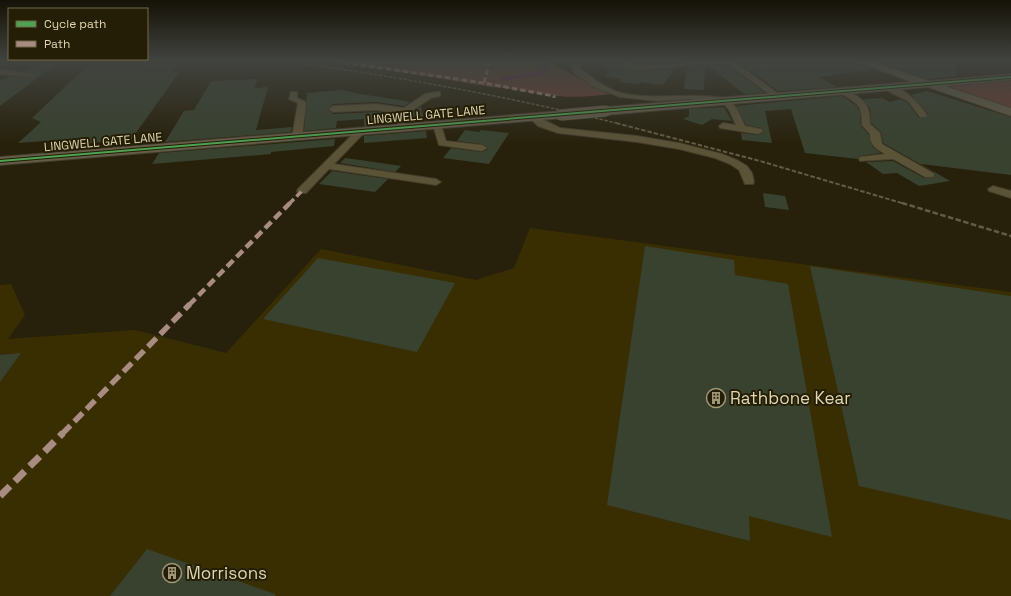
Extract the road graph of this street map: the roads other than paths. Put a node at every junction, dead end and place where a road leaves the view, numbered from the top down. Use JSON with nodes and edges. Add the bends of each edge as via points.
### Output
{"nodes":[{"id":1,"x":603,"y":88,"type":"edge"},
{"id":2,"x":766,"y":88,"type":"edge"},
{"id":3,"x":889,"y":88,"type":"joint"},
{"id":4,"x":938,"y":88,"type":"edge"},
{"id":5,"x":844,"y":92,"type":"junction"},
{"id":6,"x":437,"y":94,"type":"dead end"},
{"id":7,"x":779,"y":97,"type":"junction"},
{"id":8,"x":283,"y":100,"type":"dead end"},
{"id":9,"x":726,"y":101,"type":"junction"},
{"id":10,"x":333,"y":109,"type":"dead end"},
{"id":11,"x":404,"y":111,"type":"junction"},
{"id":12,"x":1011,"y":112,"type":"edge"},
{"id":13,"x":923,"y":116,"type":"dead end"},
{"id":14,"x":534,"y":118,"type":"junction"},
{"id":15,"x":437,"y":125,"type":"junction"},
{"id":16,"x":723,"y":126,"type":"dead end"},
{"id":17,"x":402,"y":128,"type":"junction"},
{"id":18,"x":742,"y":129,"type":"junction"},
{"id":19,"x":758,"y":131,"type":"dead end"},
{"id":20,"x":360,"y":132,"type":"junction"},
{"id":21,"x":297,"y":137,"type":"junction"},
{"id":22,"x":482,"y":148,"type":"dead end"},
{"id":23,"x":893,"y":156,"type":"junction"},
{"id":24,"x":864,"y":159,"type":"dead end"},
{"id":25,"x":0,"y":161,"type":"edge"},
{"id":26,"x":326,"y":166,"type":"junction"},
{"id":27,"x":929,"y":175,"type":"dead end"},
{"id":28,"x":436,"y":182,"type":"dead end"},
{"id":29,"x":750,"y":182,"type":"dead end"},
{"id":30,"x":993,"y":189,"type":"dead end"},
{"id":31,"x":302,"y":191,"type":"dead end"},
{"id":32,"x":1011,"y":195,"type":"edge"}],
"edges":[{"from":1,"to":9,"type":"street","via":[[620,95],[657,99],[690,97]]},
{"from":2,"to":7,"type":"street"},
{"from":3,"to":5,"type":"street","name":"LINGWELL GATE LANE"},
{"from":3,"to":13,"type":"street","via":[[911,99]]},
{"from":4,"to":12,"type":"street"},
{"from":5,"to":7,"type":"street","name":"LINGWELL GATE LANE"},
{"from":5,"to":23,"type":"street","via":[[863,103],[867,110],[866,125],[875,133],[875,141]]},
{"from":6,"to":11,"type":"street","via":[[428,96]]},
{"from":7,"to":9,"type":"street","name":"LINGWELL GATE LANE"},
{"from":8,"to":21,"type":"street","via":[[293,97],[302,102]]},
{"from":9,"to":14,"type":"street","name":"LINGWELL GATE LANE","bridge":true},
{"from":9,"to":18,"type":"street","via":[[733,109]]},
{"from":10,"to":11,"type":"street","via":[[376,107]]},
{"from":11,"to":17,"type":"street","via":[[400,118]]},
{"from":14,"to":15,"type":"street","name":"LINGWELL GATE LANE"},
{"from":14,"to":29,"type":"street","via":[[546,127],[558,130],[638,139],[699,151],[732,161],[743,168]]},
{"from":15,"to":17,"type":"street","name":"LINGWELL GATE LANE"},
{"from":15,"to":22,"type":"street","via":[[442,142]]},
{"from":16,"to":18,"type":"street"},
{"from":17,"to":20,"type":"street","name":"LINGWELL GATE LANE"},
{"from":18,"to":19,"type":"street"},
{"from":20,"to":21,"type":"street","name":"LINGWELL GATE LANE"},
{"from":20,"to":26,"type":"street"},
{"from":21,"to":25,"type":"street","name":"LINGWELL GATE LANE"},
{"from":23,"to":24,"type":"street"},
{"from":23,"to":27,"type":"street"},
{"from":26,"to":28,"type":"street"},
{"from":26,"to":31,"type":"street"},
{"from":30,"to":32,"type":"street"}]}
